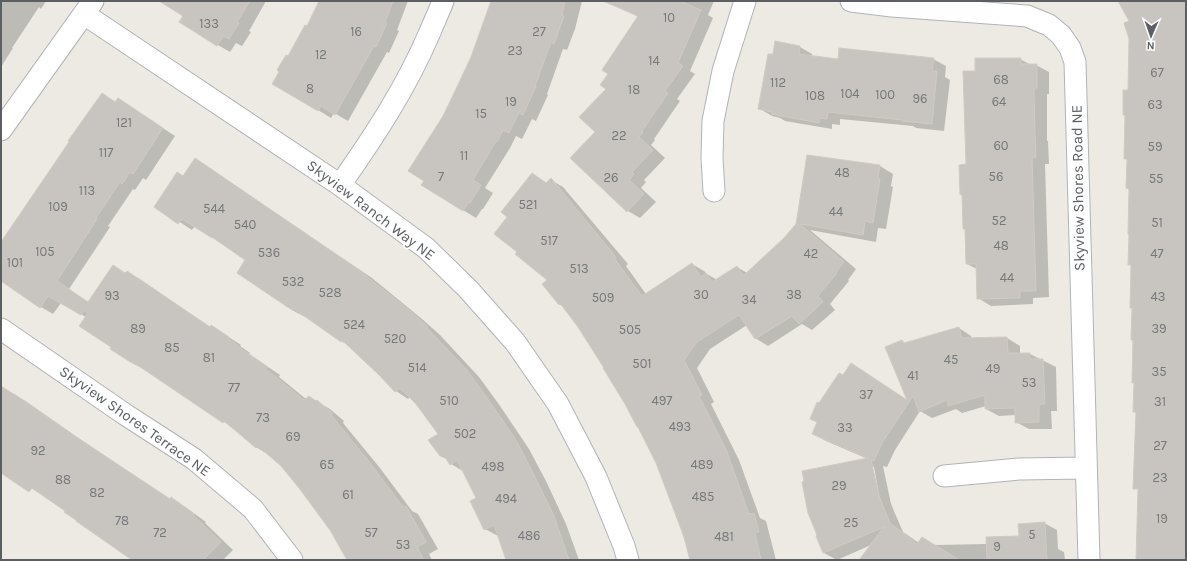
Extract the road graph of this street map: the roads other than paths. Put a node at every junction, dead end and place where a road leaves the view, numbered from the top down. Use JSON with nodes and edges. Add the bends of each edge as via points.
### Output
{"nodes":[{"id":1,"x":443,"y":1,"type":"edge"},
{"id":2,"x":745,"y":1,"type":"edge"},
{"id":3,"x":851,"y":1,"type":"edge"},
{"id":4,"x":88,"y":8,"type":"edge"},
{"id":5,"x":1,"y":130,"type":"edge"},
{"id":6,"x":340,"y":185,"type":"junction"},
{"id":7,"x":714,"y":191,"type":"dead end"},
{"id":8,"x":1,"y":329,"type":"edge"},
{"id":9,"x":1085,"y":468,"type":"junction"},
{"id":10,"x":944,"y":476,"type":"dead end"},
{"id":11,"x":292,"y":560,"type":"edge"},
{"id":12,"x":628,"y":560,"type":"edge"},
{"id":13,"x":1089,"y":560,"type":"edge"}],
"edges":[{"from":1,"to":6,"type":"street","via":[[422,51],[396,101]]},
{"from":2,"to":7,"type":"street","via":[[724,71],[713,120]]},
{"from":3,"to":9,"type":"street","name":"Skyview Shores Road NE","via":[[1027,16],[1049,25],[1061,35],[1070,48],[1075,62]]},
{"from":4,"to":5,"type":"street"},
{"from":4,"to":6,"type":"street","name":"Skyview Ranch Way NE"},
{"from":6,"to":12,"type":"street","name":"Skyview Ranch Way NE","via":[[426,248],[468,289],[515,342],[558,404],[596,476]]},
{"from":8,"to":11,"type":"street","name":"Skyview Shores Terrace NE","via":[[194,459],[253,509]]},
{"from":9,"to":10,"type":"street","via":[[1019,469]]},
{"from":9,"to":13,"type":"street","name":"Skyview Shores Road NE"}]}
